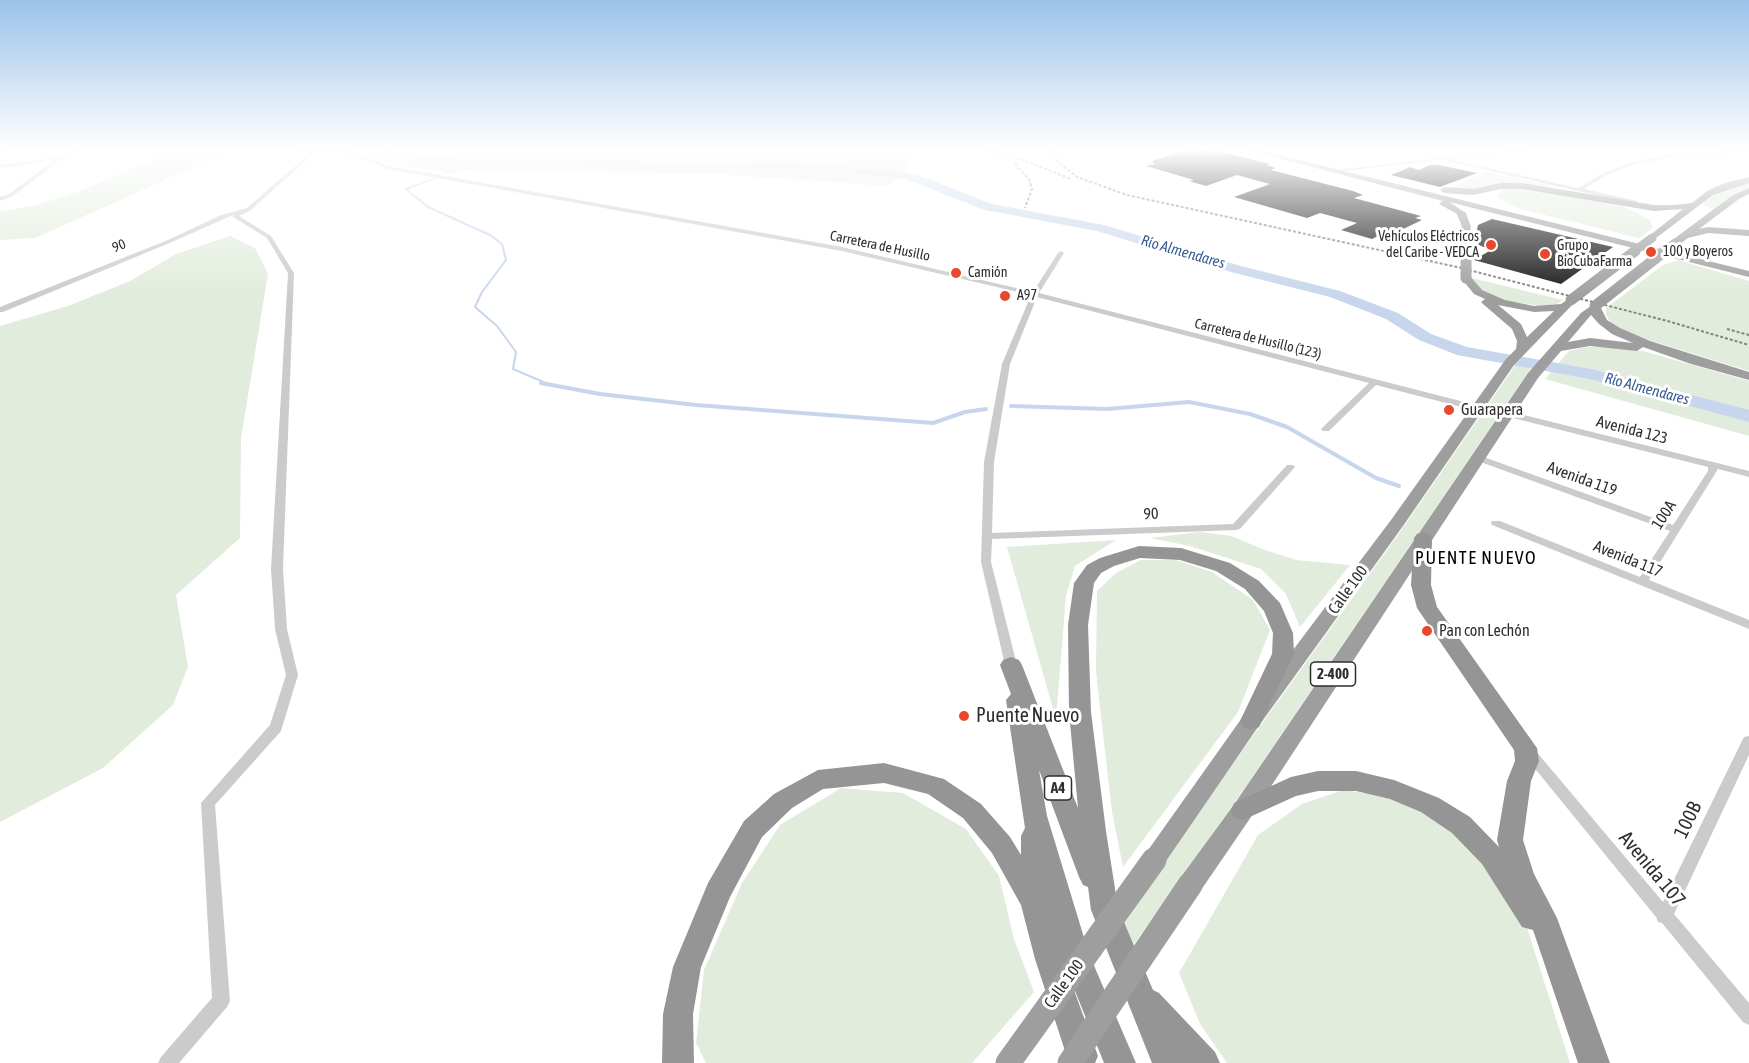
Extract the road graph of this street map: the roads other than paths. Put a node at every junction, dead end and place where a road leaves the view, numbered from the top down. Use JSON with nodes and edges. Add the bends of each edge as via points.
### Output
{"nodes":[{"id":1,"x":260,"y":200,"type":"edge"},
{"id":2,"x":569,"y":200,"type":"edge"},
{"id":3,"x":1434,"y":200,"type":"edge"},
{"id":4,"x":1450,"y":200,"type":"edge"},
{"id":5,"x":1468,"y":200,"type":"edge"},
{"id":6,"x":1497,"y":200,"type":"edge"},
{"id":7,"x":1604,"y":200,"type":"edge"},
{"id":8,"x":1607,"y":200,"type":"edge"},
{"id":9,"x":1623,"y":200,"type":"edge"},
{"id":10,"x":1702,"y":200,"type":"edge"},
{"id":11,"x":1733,"y":200,"type":"edge"},
{"id":12,"x":1695,"y":205,"type":"junction"},
{"id":13,"x":1653,"y":206,"type":"dead end"},
{"id":14,"x":249,"y":209,"type":"junction"},
{"id":15,"x":1546,"y":219,"type":"junction"},
{"id":16,"x":1472,"y":221,"type":"junction"},
{"id":17,"x":1560,"y":227,"type":"junction"},
{"id":18,"x":1749,"y":233,"type":"edge"},
{"id":19,"x":1652,"y":238,"type":"junction"},
{"id":20,"x":1675,"y":243,"type":"junction"},
{"id":21,"x":1061,"y":253,"type":"dead end"},
{"id":22,"x":1666,"y":254,"type":"junction"},
{"id":23,"x":1749,"y":268,"type":"edge"},
{"id":24,"x":1749,"y":274,"type":"edge"},
{"id":25,"x":1466,"y":278,"type":"junction"},
{"id":26,"x":1749,"y":279,"type":"edge"},
{"id":27,"x":1034,"y":296,"type":"junction"},
{"id":28,"x":1567,"y":304,"type":"junction"},
{"id":29,"x":1595,"y":306,"type":"junction"},
{"id":30,"x":0,"y":310,"type":"edge"},
{"id":31,"x":1522,"y":349,"type":"junction"},
{"id":32,"x":1552,"y":351,"type":"junction"},
{"id":33,"x":1705,"y":363,"type":"junction"},
{"id":34,"x":1749,"y":376,"type":"edge"},
{"id":35,"x":1374,"y":382,"type":"junction"},
{"id":36,"x":1477,"y":408,"type":"junction"},
{"id":37,"x":1508,"y":414,"type":"junction"},
{"id":38,"x":1326,"y":429,"type":"dead end"},
{"id":39,"x":1478,"y":459,"type":"junction"},
{"id":40,"x":1713,"y":465,"type":"junction"},
{"id":41,"x":1290,"y":467,"type":"dead end"},
{"id":42,"x":1749,"y":474,"type":"edge"},
{"id":43,"x":1496,"y":523,"type":"dead end"},
{"id":44,"x":1675,"y":529,"type":"junction"},
{"id":45,"x":987,"y":536,"type":"junction"},
{"id":46,"x":1423,"y":538,"type":"junction"},
{"id":47,"x":1642,"y":582,"type":"junction"},
{"id":48,"x":1749,"y":625,"type":"edge"},
{"id":49,"x":1011,"y":665,"type":"junction"},
{"id":50,"x":1251,"y":721,"type":"junction"},
{"id":51,"x":1749,"y":741,"type":"edge"},
{"id":52,"x":1525,"y":748,"type":"junction"},
{"id":53,"x":1243,"y":810,"type":"junction"},
{"id":54,"x":1034,"y":816,"type":"junction"},
{"id":55,"x":1034,"y":902,"type":"junction"},
{"id":56,"x":1105,"y":910,"type":"junction"},
{"id":57,"x":1664,"y":917,"type":"junction"},
{"id":58,"x":1076,"y":954,"type":"junction"},
{"id":59,"x":1138,"y":992,"type":"junction"},
{"id":60,"x":1749,"y":1016,"type":"edge"},
{"id":61,"x":167,"y":1063,"type":"edge"},
{"id":62,"x":678,"y":1063,"type":"edge"},
{"id":63,"x":1008,"y":1063,"type":"edge"},
{"id":64,"x":1070,"y":1063,"type":"edge"},
{"id":65,"x":1085,"y":1063,"type":"edge"},
{"id":66,"x":1120,"y":1063,"type":"edge"},
{"id":67,"x":1168,"y":1063,"type":"edge"},
{"id":68,"x":1204,"y":1063,"type":"edge"},
{"id":69,"x":1581,"y":1063,"type":"edge"},
{"id":70,"x":1594,"y":1063,"type":"edge"}],
"edges":[{"from":1,"to":14,"type":"street"},
{"from":2,"to":27,"type":"street","name":"Carretera de Husillo","via":[[842,249]]},
{"from":3,"to":16,"type":"highway"},
{"from":4,"to":17,"type":"highway"},
{"from":5,"to":15,"type":"highway"},
{"from":6,"to":15,"type":"highway"},
{"from":7,"to":19,"type":"highway","via":[[1633,208],[1656,221]]},
{"from":8,"to":12,"type":"highway","via":[[1654,208]]},
{"from":9,"to":13,"type":"street"},
{"from":10,"to":12,"type":"highway","name":"Calle 100","number":"2-400"},
{"from":11,"to":20,"type":"highway","name":"Calle 100","number":"2-400"},
{"from":12,"to":19,"type":"highway","name":"Calle 100","number":"2-400"},
{"from":14,"to":30,"type":"street","name":"90","via":[[223,216]]},
{"from":14,"to":61,"type":"street","via":[[235,216],[269,237],[291,273],[277,569],[281,629],[292,675],[276,727],[208,803],[221,1001]]},
{"from":15,"to":23,"type":"highway"},
{"from":16,"to":17,"type":"highway","via":[[1511,217]]},
{"from":16,"to":25,"type":"highway","bridge":true},
{"from":17,"to":22,"type":"highway"},
{"from":18,"to":20,"type":"highway","via":[[1701,231]]},
{"from":19,"to":28,"type":"highway","name":"Calle 100","number":"2-400","bridge":true},
{"from":20,"to":29,"type":"highway","name":"Calle 100","number":"2-400","bridge":true},
{"from":21,"to":27,"type":"street"},
{"from":22,"to":24,"type":"highway"},
{"from":22,"to":26,"type":"highway"},
{"from":25,"to":28,"type":"highway","via":[[1478,292],[1502,303],[1534,309]]},
{"from":25,"to":31,"type":"highway","via":[[1469,288],[1517,327]]},
{"from":27,"to":35,"type":"street","name":"Carretera de Husillo (123)"},
{"from":27,"to":45,"type":"street","via":[[1006,363],[989,462]]},
{"from":28,"to":31,"type":"highway","name":"Calle 100","number":"2-400"},
{"from":29,"to":32,"type":"highway","name":"Calle 100","number":"2-400"},
{"from":29,"to":33,"type":"highway","via":[[1597,315],[1616,331]]},
{"from":31,"to":36,"type":"highway","name":"Calle 100","number":"2-400"},
{"from":32,"to":33,"type":"highway","via":[[1590,342],[1613,343]]},
{"from":32,"to":37,"type":"highway","name":"Calle 100","number":"2-400"},
{"from":33,"to":34,"type":"highway"},
{"from":35,"to":36,"type":"street","name":"Carretera de Husillo (123)"},
{"from":35,"to":38,"type":"street"},
{"from":36,"to":50,"type":"highway","name":"Calle 100","number":"2-400"},
{"from":37,"to":39,"type":"highway","name":"Calle 100","number":"2-400"},
{"from":37,"to":40,"type":"street","name":"Avenida 123"},
{"from":39,"to":44,"type":"street","name":"Avenida 119"},
{"from":39,"to":46,"type":"highway","name":"Calle 100","number":"2-400"},
{"from":40,"to":42,"type":"street","name":"Avenida 123"},
{"from":40,"to":44,"type":"street","name":"100A","via":[[1713,471]]},
{"from":41,"to":45,"type":"street","name":"90","via":[[1236,526]]},
{"from":43,"to":47,"type":"street","name":"Avenida 117"},
{"from":44,"to":47,"type":"street","name":"100A"},
{"from":45,"to":49,"type":"street","via":[[986,562]]},
{"from":46,"to":52,"type":"highway","via":[[1421,585],[1427,608]]},
{"from":46,"to":53,"type":"highway","name":"Calle 100","number":"2-400"},
{"from":47,"to":48,"type":"street","name":"Avenida 117"},
{"from":49,"to":54,"type":"highway","number":"A4"},
{"from":49,"to":56,"type":"highway","number":"A4"},
{"from":50,"to":56,"type":"highway","via":[[1283,654],[1283,633],[1273,608],[1252,585],[1223,567],[1181,554],[1139,552],[1094,570],[1084,583],[1078,625],[1080,712]]},
{"from":50,"to":63,"type":"highway","name":"Calle 100","number":"2-400","bridge":true},
{"from":51,"to":57,"type":"street","name":"100B"},
{"from":52,"to":57,"type":"street","name":"Avenida 107"},
{"from":52,"to":70,"type":"highway","via":[[1527,761],[1519,781],[1510,840],[1543,918]]},
{"from":53,"to":64,"type":"highway","name":"Calle 100","number":"2-400","bridge":true},
{"from":53,"to":69,"type":"highway","via":[[1291,787],[1318,781],[1356,781],[1394,790],[1430,805],[1461,825],[1491,856],[1532,919]]},
{"from":54,"to":55,"type":"highway","number":"A4"},
{"from":54,"to":58,"type":"highway","number":"A4"},
{"from":55,"to":58,"type":"highway"},
{"from":55,"to":62,"type":"highway","via":[[1001,845],[972,811],[935,786],[884,773],[818,780],[783,801],[753,829],[718,892],[687,967],[678,1014]]},
{"from":55,"to":65,"type":"highway","number":"A4"},
{"from":56,"to":59,"type":"highway","number":"A4"},
{"from":57,"to":60,"type":"street","name":"Avenida 107"},
{"from":58,"to":66,"type":"highway","number":"A4"},
{"from":59,"to":67,"type":"highway","number":"A4"},
{"from":59,"to":68,"type":"highway"}]}
